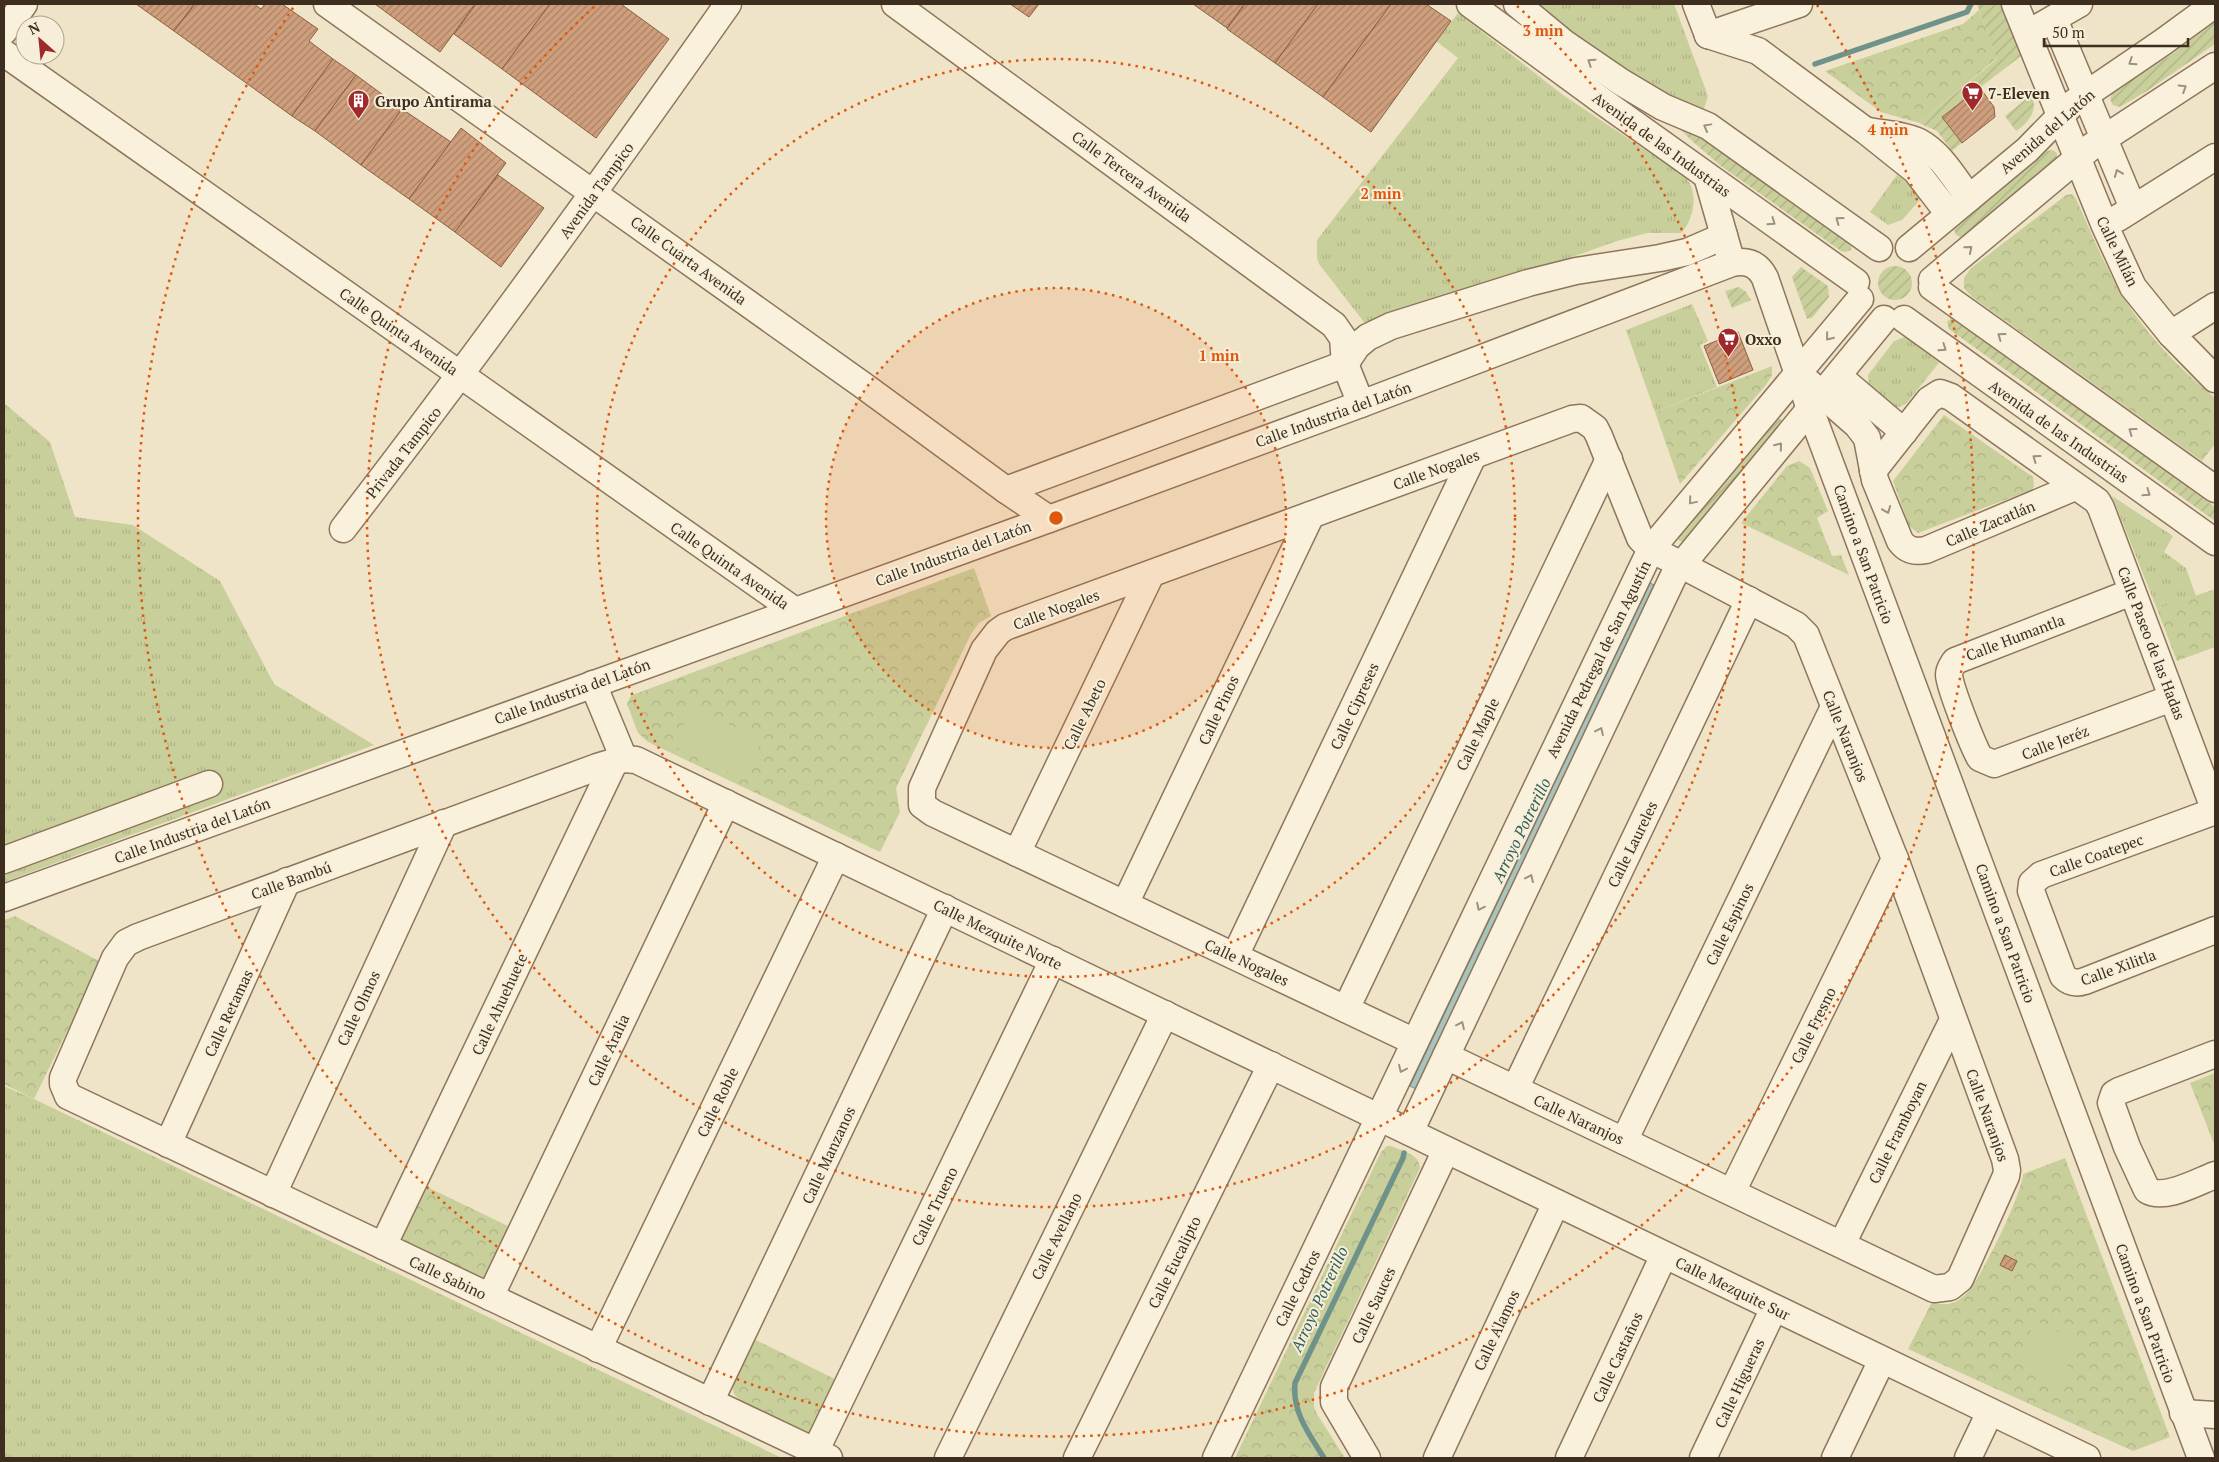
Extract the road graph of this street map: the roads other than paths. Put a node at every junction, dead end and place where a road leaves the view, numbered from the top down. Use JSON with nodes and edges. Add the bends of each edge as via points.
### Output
{"nodes":[{"id":1,"x":24,"y":4,"type":"edge"},
{"id":2,"x":327,"y":4,"type":"edge"},
{"id":3,"x":728,"y":4,"type":"edge"},
{"id":4,"x":895,"y":4,"type":"edge"},
{"id":5,"x":1470,"y":4,"type":"edge"},
{"id":6,"x":1517,"y":4,"type":"edge"},
{"id":7,"x":1696,"y":4,"type":"edge"},
{"id":8,"x":1799,"y":4,"type":"edge"},
{"id":9,"x":2015,"y":4,"type":"edge"},
{"id":10,"x":2079,"y":4,"type":"edge"},
{"id":11,"x":2215,"y":4,"type":"edge"},
{"id":12,"x":2054,"y":19,"type":"junction"},
{"id":13,"x":4,"y":31,"type":"edge"},
{"id":14,"x":2027,"y":32,"type":"junction"},
{"id":15,"x":1708,"y":35,"type":"junction"},
{"id":16,"x":4,"y":53,"type":"edge"},
{"id":17,"x":2215,"y":66,"type":"edge"},
{"id":18,"x":1621,"y":82,"type":"junction"},
{"id":19,"x":2086,"y":94,"type":"junction"},
{"id":20,"x":1605,"y":103,"type":"junction"},
{"id":21,"x":2060,"y":115,"type":"junction"},
{"id":22,"x":1866,"y":130,"type":"junction"},
{"id":23,"x":2104,"y":138,"type":"junction"},
{"id":24,"x":2215,"y":157,"type":"edge"},
{"id":25,"x":2077,"y":158,"type":"junction"},
{"id":26,"x":1707,"y":176,"type":"junction"},
{"id":27,"x":594,"y":193,"type":"junction"},
{"id":28,"x":1969,"y":198,"type":"junction"},
{"id":29,"x":2133,"y":208,"type":"junction"},
{"id":30,"x":1949,"y":214,"type":"junction"},
{"id":31,"x":2104,"y":226,"type":"junction"},
{"id":32,"x":1724,"y":236,"type":"junction"},
{"id":33,"x":1879,"y":248,"type":"junction"},
{"id":34,"x":1909,"y":248,"type":"junction"},
{"id":35,"x":1732,"y":263,"type":"junction"},
{"id":36,"x":1932,"y":283,"type":"junction"},
{"id":37,"x":1858,"y":290,"type":"junction"},
{"id":38,"x":2215,"y":306,"type":"edge"},
{"id":39,"x":1894,"y":319,"type":"junction"},
{"id":40,"x":2171,"y":334,"type":"junction"},
{"id":41,"x":1345,"y":364,"type":"junction"},
{"id":42,"x":1798,"y":373,"type":"junction"},
{"id":43,"x":462,"y":375,"type":"junction"},
{"id":44,"x":2215,"y":378,"type":"edge"},
{"id":45,"x":1823,"y":393,"type":"junction"},
{"id":46,"x":1361,"y":404,"type":"junction"},
{"id":47,"x":1904,"y":432,"type":"junction"},
{"id":48,"x":1473,"y":456,"type":"junction"},
{"id":49,"x":1609,"y":459,"type":"junction"},
{"id":50,"x":1873,"y":471,"type":"junction"},
{"id":51,"x":2075,"y":487,"type":"junction"},
{"id":52,"x":2215,"y":489,"type":"edge"},
{"id":53,"x":1006,"y":490,"type":"junction"},
{"id":54,"x":1310,"y":515,"type":"junction"},
{"id":55,"x":1049,"y":519,"type":"junction"},
{"id":56,"x":344,"y":529,"type":"dead end"},
{"id":57,"x":2215,"y":542,"type":"edge"},
{"id":58,"x":1651,"y":549,"type":"junction"},
{"id":59,"x":1681,"y":565,"type":"junction"},
{"id":60,"x":1151,"y":574,"type":"junction"},
{"id":61,"x":2132,"y":592,"type":"junction"},
{"id":62,"x":1749,"y":600,"type":"junction"},
{"id":63,"x":794,"y":610,"type":"junction"},
{"id":64,"x":594,"y":684,"type":"junction"},
{"id":65,"x":2172,"y":698,"type":"junction"},
{"id":66,"x":1834,"y":707,"type":"junction"},
{"id":67,"x":1963,"y":717,"type":"joint"},
{"id":68,"x":619,"y":760,"type":"junction"},
{"id":69,"x":209,"y":784,"type":"dead end"},
{"id":70,"x":726,"y":803,"type":"junction"},
{"id":71,"x":2215,"y":811,"type":"edge"},
{"id":72,"x":444,"y":824,"type":"junction"},
{"id":73,"x":1017,"y":853,"type":"junction"},
{"id":74,"x":836,"y":856,"type":"junction"},
{"id":75,"x":1895,"y":859,"type":"junction"},
{"id":76,"x":4,"y":860,"type":"edge"},
{"id":77,"x":287,"y":881,"type":"junction"},
{"id":78,"x":4,"y":898,"type":"edge"},
{"id":79,"x":1125,"y":904,"type":"junction"},
{"id":80,"x":945,"y":908,"type":"junction"},
{"id":81,"x":2215,"y":930,"type":"edge"},
{"id":82,"x":2048,"y":936,"type":"joint"},
{"id":83,"x":1235,"y":956,"type":"junction"},
{"id":84,"x":1053,"y":960,"type":"junction"},
{"id":85,"x":1346,"y":1009,"type":"junction"},
{"id":86,"x":1164,"y":1014,"type":"junction"},
{"id":87,"x":1952,"y":1020,"type":"junction"},
{"id":88,"x":1415,"y":1042,"type":"junction"},
{"id":89,"x":2215,"y":1054,"type":"edge"},
{"id":90,"x":1446,"y":1056,"type":"junction"},
{"id":91,"x":1271,"y":1065,"type":"junction"},
{"id":92,"x":1515,"y":1089,"type":"junction"},
{"id":93,"x":68,"y":1096,"type":"joint"},
{"id":94,"x":1379,"y":1118,"type":"junction"},
{"id":95,"x":1410,"y":1132,"type":"junction"},
{"id":96,"x":1624,"y":1141,"type":"junction"},
{"id":97,"x":168,"y":1144,"type":"junction"},
{"id":98,"x":1446,"y":1150,"type":"junction"},
{"id":99,"x":2215,"y":1175,"type":"edge"},
{"id":100,"x":1732,"y":1192,"type":"junction"},
{"id":101,"x":273,"y":1194,"type":"junction"},
{"id":102,"x":1556,"y":1203,"type":"junction"},
{"id":103,"x":1842,"y":1244,"type":"junction"},
{"id":104,"x":384,"y":1246,"type":"junction"},
{"id":105,"x":1664,"y":1255,"type":"junction"},
{"id":106,"x":490,"y":1297,"type":"junction"},
{"id":107,"x":1774,"y":1308,"type":"junction"},
{"id":108,"x":598,"y":1349,"type":"junction"},
{"id":109,"x":1882,"y":1360,"type":"junction"},
{"id":110,"x":710,"y":1402,"type":"junction"},
{"id":111,"x":1990,"y":1412,"type":"junction"},
{"id":112,"x":2215,"y":1415,"type":"edge"},
{"id":113,"x":2196,"y":1426,"type":"edge"},
{"id":114,"x":822,"y":1455,"type":"edge"},
{"id":115,"x":948,"y":1458,"type":"edge"},
{"id":116,"x":1077,"y":1458,"type":"edge"},
{"id":117,"x":1216,"y":1458,"type":"edge"},
{"id":118,"x":1368,"y":1458,"type":"edge"},
{"id":119,"x":1437,"y":1458,"type":"edge"},
{"id":120,"x":1569,"y":1458,"type":"edge"},
{"id":121,"x":1703,"y":1458,"type":"edge"},
{"id":122,"x":1835,"y":1458,"type":"edge"},
{"id":123,"x":1968,"y":1458,"type":"edge"},
{"id":124,"x":2087,"y":1458,"type":"edge"},
{"id":125,"x":2200,"y":1458,"type":"edge"}],
"edges":[{"from":1,"to":13,"type":"street"},
{"from":2,"to":27,"type":"street","name":"Calle Cuarta Avenida"},
{"from":3,"to":27,"type":"street","name":"Avenida Tampico"},
{"from":4,"to":41,"type":"street","name":"Calle Tercera Avenida","via":[[1334,325],[1343,338]]},
{"from":5,"to":20,"type":"street","name":"Avenida de las Industrias"},
{"from":18,"to":6,"type":"street","name":"Avenida de las Industrias","one_way":true,"via":[[1564,43]]},
{"from":7,"to":15,"type":"street"},
{"from":8,"to":15,"type":"street"},
{"from":9,"to":14,"type":"street","name":"Calle Milán"},
{"from":10,"to":12,"type":"street"},
{"from":11,"to":19,"type":"street","name":"Avenida del Latón","one_way":true},
{"from":12,"to":14,"type":"street"},
{"from":12,"to":19,"type":"street"},
{"from":14,"to":21,"type":"street","name":"Calle Milán"},
{"from":15,"to":22,"type":"street","via":[[1758,52]]},
{"from":16,"to":43,"type":"street","name":"Calle Quinta Avenida"},
{"from":23,"to":17,"type":"street","one_way":true},
{"from":18,"to":20,"type":"street"},
{"from":33,"to":18,"type":"street","name":"Avenida de las Industrias","one_way":true,"via":[[1708,126],[1663,107]]},
{"from":19,"to":21,"type":"street","name":"Avenida del Latón"},
{"from":19,"to":23,"type":"street"},
{"from":20,"to":26,"type":"street","name":"Avenida de las Industrias"},
{"from":21,"to":25,"type":"street","name":"Calle Milán"},
{"from":21,"to":28,"type":"street","name":"Avenida del Latón","via":[[2027,150]]},
{"from":22,"to":28,"type":"street","via":[[1911,139],[1924,145],[1939,158]]},
{"from":22,"to":30,"type":"street","via":[[1916,171]]},
{"from":23,"to":25,"type":"street"},
{"from":29,"to":23,"type":"street","one_way":true},
{"from":24,"to":29,"type":"street"},
{"from":25,"to":31,"type":"street","name":"Calle Milán"},
{"from":36,"to":25,"type":"street","one_way":true},
{"from":26,"to":32,"type":"street"},
{"from":26,"to":37,"type":"street","name":"Avenida de las Industrias","one_way":true},
{"from":27,"to":43,"type":"street","name":"Avenida Tampico"},
{"from":27,"to":53,"type":"street","name":"Calle Cuarta Avenida"},
{"from":28,"to":30,"type":"street","name":"Avenida del Latón"},
{"from":29,"to":31,"type":"street"},
{"from":30,"to":34,"type":"street","name":"Avenida del Latón"},
{"from":31,"to":40,"type":"street","name":"Calle Milán","via":[[2133,287]]},
{"from":32,"to":35,"type":"street"},
{"from":32,"to":41,"type":"street","via":[[1687,252],[1576,271],[1528,283],[1391,326],[1356,346]]},
{"from":33,"to":34,"type":"street"},
{"from":33,"to":37,"type":"street","via":[[1863,262]]},
{"from":34,"to":36,"type":"street","via":[[1925,261]]},
{"from":35,"to":42,"type":"street","name":"Calle Industria del Latón","via":[[1754,264],[1762,273]]},
{"from":35,"to":46,"type":"street","name":"Calle Industria del Latón"},
{"from":36,"to":39,"type":"street","via":[[1923,308],[1914,315]]},
{"from":52,"to":36,"type":"street","one_way":true},
{"from":37,"to":39,"type":"street","via":[[1870,312]]},
{"from":37,"to":42,"type":"street","name":"Avenida Pedregal de San Agustín","one_way":true},
{"from":38,"to":40,"type":"street"},
{"from":39,"to":45,"type":"street","name":"Avenida Pedregal de San Agustín"},
{"from":39,"to":57,"type":"street","name":"Avenida de las Industrias","one_way":true},
{"from":40,"to":44,"type":"street","name":"Calle Milán"},
{"from":41,"to":46,"type":"street","name":"Calle Tercera Avenida"},
{"from":41,"to":53,"type":"street"},
{"from":42,"to":45,"type":"street"},
{"from":42,"to":58,"type":"street","name":"Avenida Pedregal de San Agustín","one_way":true},
{"from":43,"to":56,"type":"street","name":"Privada Tampico"},
{"from":43,"to":63,"type":"street","name":"Calle Quinta Avenida"},
{"from":45,"to":47,"type":"street"},
{"from":45,"to":50,"type":"street","via":[[1867,438]]},
{"from":59,"to":45,"type":"street","name":"Avenida Pedregal de San Agustín","one_way":true},
{"from":45,"to":113,"type":"street","name":"Camino a San Patricio"},
{"from":46,"to":55,"type":"street","name":"Calle Industria del Latón"},
{"from":47,"to":50,"type":"street"},
{"from":51,"to":47,"type":"street","name":"Calle Paseo de las Hadas","one_way":true,"via":[[1951,397],[1940,393],[1929,400]]},
{"from":48,"to":49,"type":"street","name":"Calle Nogales","via":[[1581,418],[1595,428]]},
{"from":48,"to":54,"type":"street","name":"Calle Nogales"},
{"from":48,"to":83,"type":"street","name":"Calle Cipreses"},
{"from":49,"to":58,"type":"street","name":"Calle Nogales","via":[[1640,538]]},
{"from":49,"to":85,"type":"street","name":"Calle Maple"},
{"from":50,"to":51,"type":"street","name":"Calle Zacatlán","one_way":true,"via":[[1900,541],[1904,547],[1918,552]]},
{"from":51,"to":61,"type":"street","name":"Calle Paseo de las Hadas","via":[[2099,504]]},
{"from":53,"to":55,"type":"street","name":"Calle Cuarta Avenida"},
{"from":54,"to":60,"type":"street","name":"Calle Nogales"},
{"from":54,"to":79,"type":"street","name":"Calle Pinos"},
{"from":55,"to":63,"type":"street","name":"Calle Industria del Latón"},
{"from":58,"to":59,"type":"street","name":"Calle Naranjos"},
{"from":58,"to":88,"type":"street","name":"Avenida Pedregal de San Agustín","one_way":true},
{"from":59,"to":62,"type":"street","name":"Calle Naranjos"},
{"from":90,"to":59,"type":"street","name":"Avenida Pedregal de San Agustín","one_way":true},
{"from":60,"to":73,"type":"street","name":"Calle Abeto"},
{"from":60,"to":73,"type":"street","name":"Calle Nogales","via":[[1005,627],[984,650],[922,788],[921,800],[925,809],[932,813]]},
{"from":61,"to":65,"type":"street","name":"Calle Paseo de las Hadas"},
{"from":61,"to":67,"type":"street","name":"Calle Humantla","via":[[1955,661],[1949,676]]},
{"from":62,"to":66,"type":"street","name":"Calle Naranjos","via":[[1796,624],[1806,635]]},
{"from":62,"to":92,"type":"street","name":"Calle Laureles"},
{"from":63,"to":64,"type":"street","name":"Calle Industria del Latón"},
{"from":64,"to":68,"type":"street"},
{"from":64,"to":78,"type":"street","name":"Calle Industria del Latón"},
{"from":65,"to":67,"type":"street","name":"Calle Jeréz","via":[[1994,764],[1980,758]]},
{"from":65,"to":71,"type":"street","name":"Calle Paseo de las Hadas"},
{"from":66,"to":75,"type":"street","name":"Calle Naranjos"},
{"from":66,"to":96,"type":"street","name":"Calle Espinos"},
{"from":68,"to":70,"type":"street","name":"Calle Mezquite Norte","via":[[636,760]]},
{"from":68,"to":72,"type":"street","name":"Calle Bambú"},
{"from":68,"to":104,"type":"street","name":"Calle Ahuehuete"},
{"from":69,"to":76,"type":"street"},
{"from":70,"to":74,"type":"street","name":"Calle Mezquite Norte"},
{"from":70,"to":106,"type":"street","name":"Calle Aralia"},
{"from":71,"to":82,"type":"street","name":"Calle Coatepec","via":[[2036,879],[2030,891]]},
{"from":72,"to":77,"type":"street","name":"Calle Bambú"},
{"from":72,"to":101,"type":"street","name":"Calle Olmos"},
{"from":73,"to":79,"type":"street","name":"Calle Nogales"},
{"from":74,"to":80,"type":"street","name":"Calle Mezquite Norte"},
{"from":74,"to":108,"type":"street","name":"Calle Roble"},
{"from":75,"to":87,"type":"street","name":"Calle Naranjos"},
{"from":75,"to":100,"type":"street","name":"Calle Fresno"},
{"from":77,"to":93,"type":"street","name":"Calle Bambú","via":[[126,943],[115,958],[63,1078]]},
{"from":77,"to":97,"type":"street","name":"Calle Retamas"},
{"from":79,"to":83,"type":"street","name":"Calle Nogales"},
{"from":80,"to":84,"type":"street","name":"Calle Mezquite Norte"},
{"from":80,"to":110,"type":"street","name":"Calle Manzanos"},
{"from":81,"to":82,"type":"street","name":"Calle Xilitla","via":[[2074,983],[2064,976]]},
{"from":83,"to":85,"type":"street","name":"Calle Nogales"},
{"from":84,"to":86,"type":"street","name":"Calle Mezquite Norte"},
{"from":84,"to":114,"type":"street","name":"Calle Trueno"},
{"from":85,"to":88,"type":"street","name":"Calle Nogales"},
{"from":86,"to":91,"type":"street","name":"Calle Mezquite Norte"},
{"from":86,"to":115,"type":"street","name":"Calle Avellano"},
{"from":87,"to":103,"type":"street","name":"Calle Framboyan"},
{"from":87,"to":103,"type":"street","name":"Calle Naranjos","via":[[2007,1170],[2005,1181],[1960,1278],[1950,1287],[1934,1288]]},
{"from":88,"to":94,"type":"street","name":"Avenida Pedregal de San Agustín","one_way":true},
{"from":89,"to":99,"type":"street","via":[[2114,1094],[2112,1098],[2112,1110],[2127,1147],[2143,1185],[2152,1193],[2164,1194]]},
{"from":90,"to":92,"type":"street","name":"Calle Naranjos"},
{"from":90,"to":95,"type":"street","name":"Avenida Pedregal de San Agustín"},
{"from":91,"to":94,"type":"street","name":"Calle Mezquite Norte"},
{"from":91,"to":116,"type":"street","name":"Calle Eucalipto"},
{"from":92,"to":96,"type":"street","name":"Calle Naranjos"},
{"from":93,"to":97,"type":"street","name":"Calle Sabino"},
{"from":94,"to":95,"type":"street","name":"Calle Mezquite Sur"},
{"from":94,"to":117,"type":"street","name":"Calle Cedros"},
{"from":95,"to":98,"type":"street","name":"Calle Mezquite Sur"},
{"from":96,"to":100,"type":"street","name":"Calle Naranjos"},
{"from":97,"to":101,"type":"street","name":"Calle Sabino"},
{"from":98,"to":102,"type":"street","name":"Calle Mezquite Sur"},
{"from":98,"to":118,"type":"street","name":"Calle Sauces","via":[[1334,1387],[1334,1402]]},
{"from":100,"to":103,"type":"street","name":"Calle Naranjos"},
{"from":101,"to":104,"type":"street","name":"Calle Sabino"},
{"from":102,"to":105,"type":"street","name":"Calle Mezquite Sur"},
{"from":102,"to":119,"type":"street","name":"Calle Alamos"},
{"from":104,"to":106,"type":"street","name":"Calle Sabino"},
{"from":105,"to":107,"type":"street","name":"Calle Mezquite Sur"},
{"from":105,"to":120,"type":"street","name":"Calle Castaños"},
{"from":106,"to":108,"type":"street","name":"Calle Sabino"},
{"from":107,"to":109,"type":"street","name":"Calle Mezquite Sur"},
{"from":107,"to":121,"type":"street","name":"Calle Higueras"},
{"from":108,"to":110,"type":"street","name":"Calle Sabino"},
{"from":109,"to":111,"type":"street","name":"Calle Mezquite Sur"},
{"from":109,"to":122,"type":"street"},
{"from":110,"to":114,"type":"street","name":"Calle Sabino"},
{"from":111,"to":123,"type":"street"},
{"from":111,"to":124,"type":"street","name":"Calle Mezquite Sur"},
{"from":112,"to":113,"type":"street"},
{"from":113,"to":125,"type":"street","name":"Camino a San Patricio"}]}
